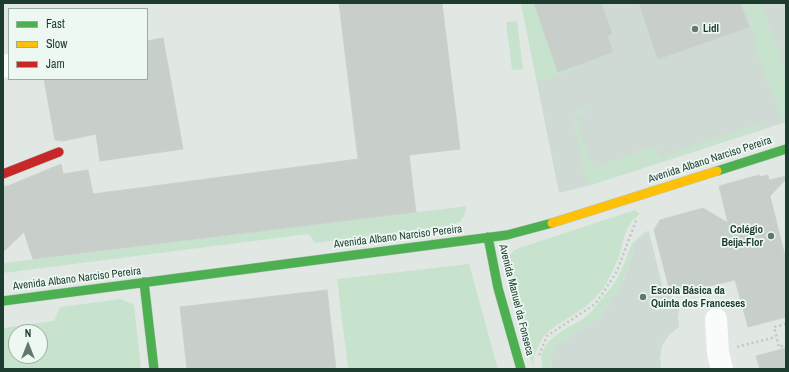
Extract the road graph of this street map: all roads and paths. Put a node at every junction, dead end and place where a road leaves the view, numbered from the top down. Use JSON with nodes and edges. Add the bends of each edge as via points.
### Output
{"nodes":[{"id":1,"x":786,"y":149,"type":"edge"},
{"id":2,"x":59,"y":152,"type":"dead end"},
{"id":3,"x":3,"y":174,"type":"edge"},
{"id":4,"x":642,"y":194,"type":"junction"},
{"id":5,"x":488,"y":238,"type":"junction"},
{"id":6,"x":144,"y":282,"type":"junction"},
{"id":7,"x":3,"y":301,"type":"edge"},
{"id":8,"x":716,"y":319,"type":"dead end"},
{"id":9,"x":786,"y":324,"type":"edge"},
{"id":10,"x":776,"y":337,"type":"junction"},
{"id":11,"x":786,"y":345,"type":"edge"},
{"id":12,"x":537,"y":361,"type":"dead end"},
{"id":13,"x":720,"y":361,"type":"edge"},
{"id":14,"x":154,"y":369,"type":"edge"},
{"id":15,"x":521,"y":369,"type":"edge"}],
"edges":[{"from":1,"to":4,"type":"street","name":"Avenida Albano Narciso Pereira"},
{"from":2,"to":3,"type":"street"},
{"from":4,"to":5,"type":"street","name":"Avenida Albano Narciso Pereira","via":[[528,230]]},
{"from":4,"to":12,"type":"path","via":[[642,206],[617,271],[609,284],[594,304],[547,336]]},
{"from":5,"to":6,"type":"street","name":"Avenida Albano Narciso Pereira"},
{"from":5,"to":15,"type":"street","name":"Avenida Manuel da Fonseca","via":[[498,288]]},
{"from":6,"to":7,"type":"street","name":"Avenida Albano Narciso Pereira"},
{"from":6,"to":14,"type":"street"},
{"from":8,"to":13,"type":"street"},
{"from":9,"to":10,"type":"path","via":[[774,328]]},
{"from":10,"to":11,"type":"path","via":[[779,347]]},
{"from":10,"to":13,"type":"path"}]}
